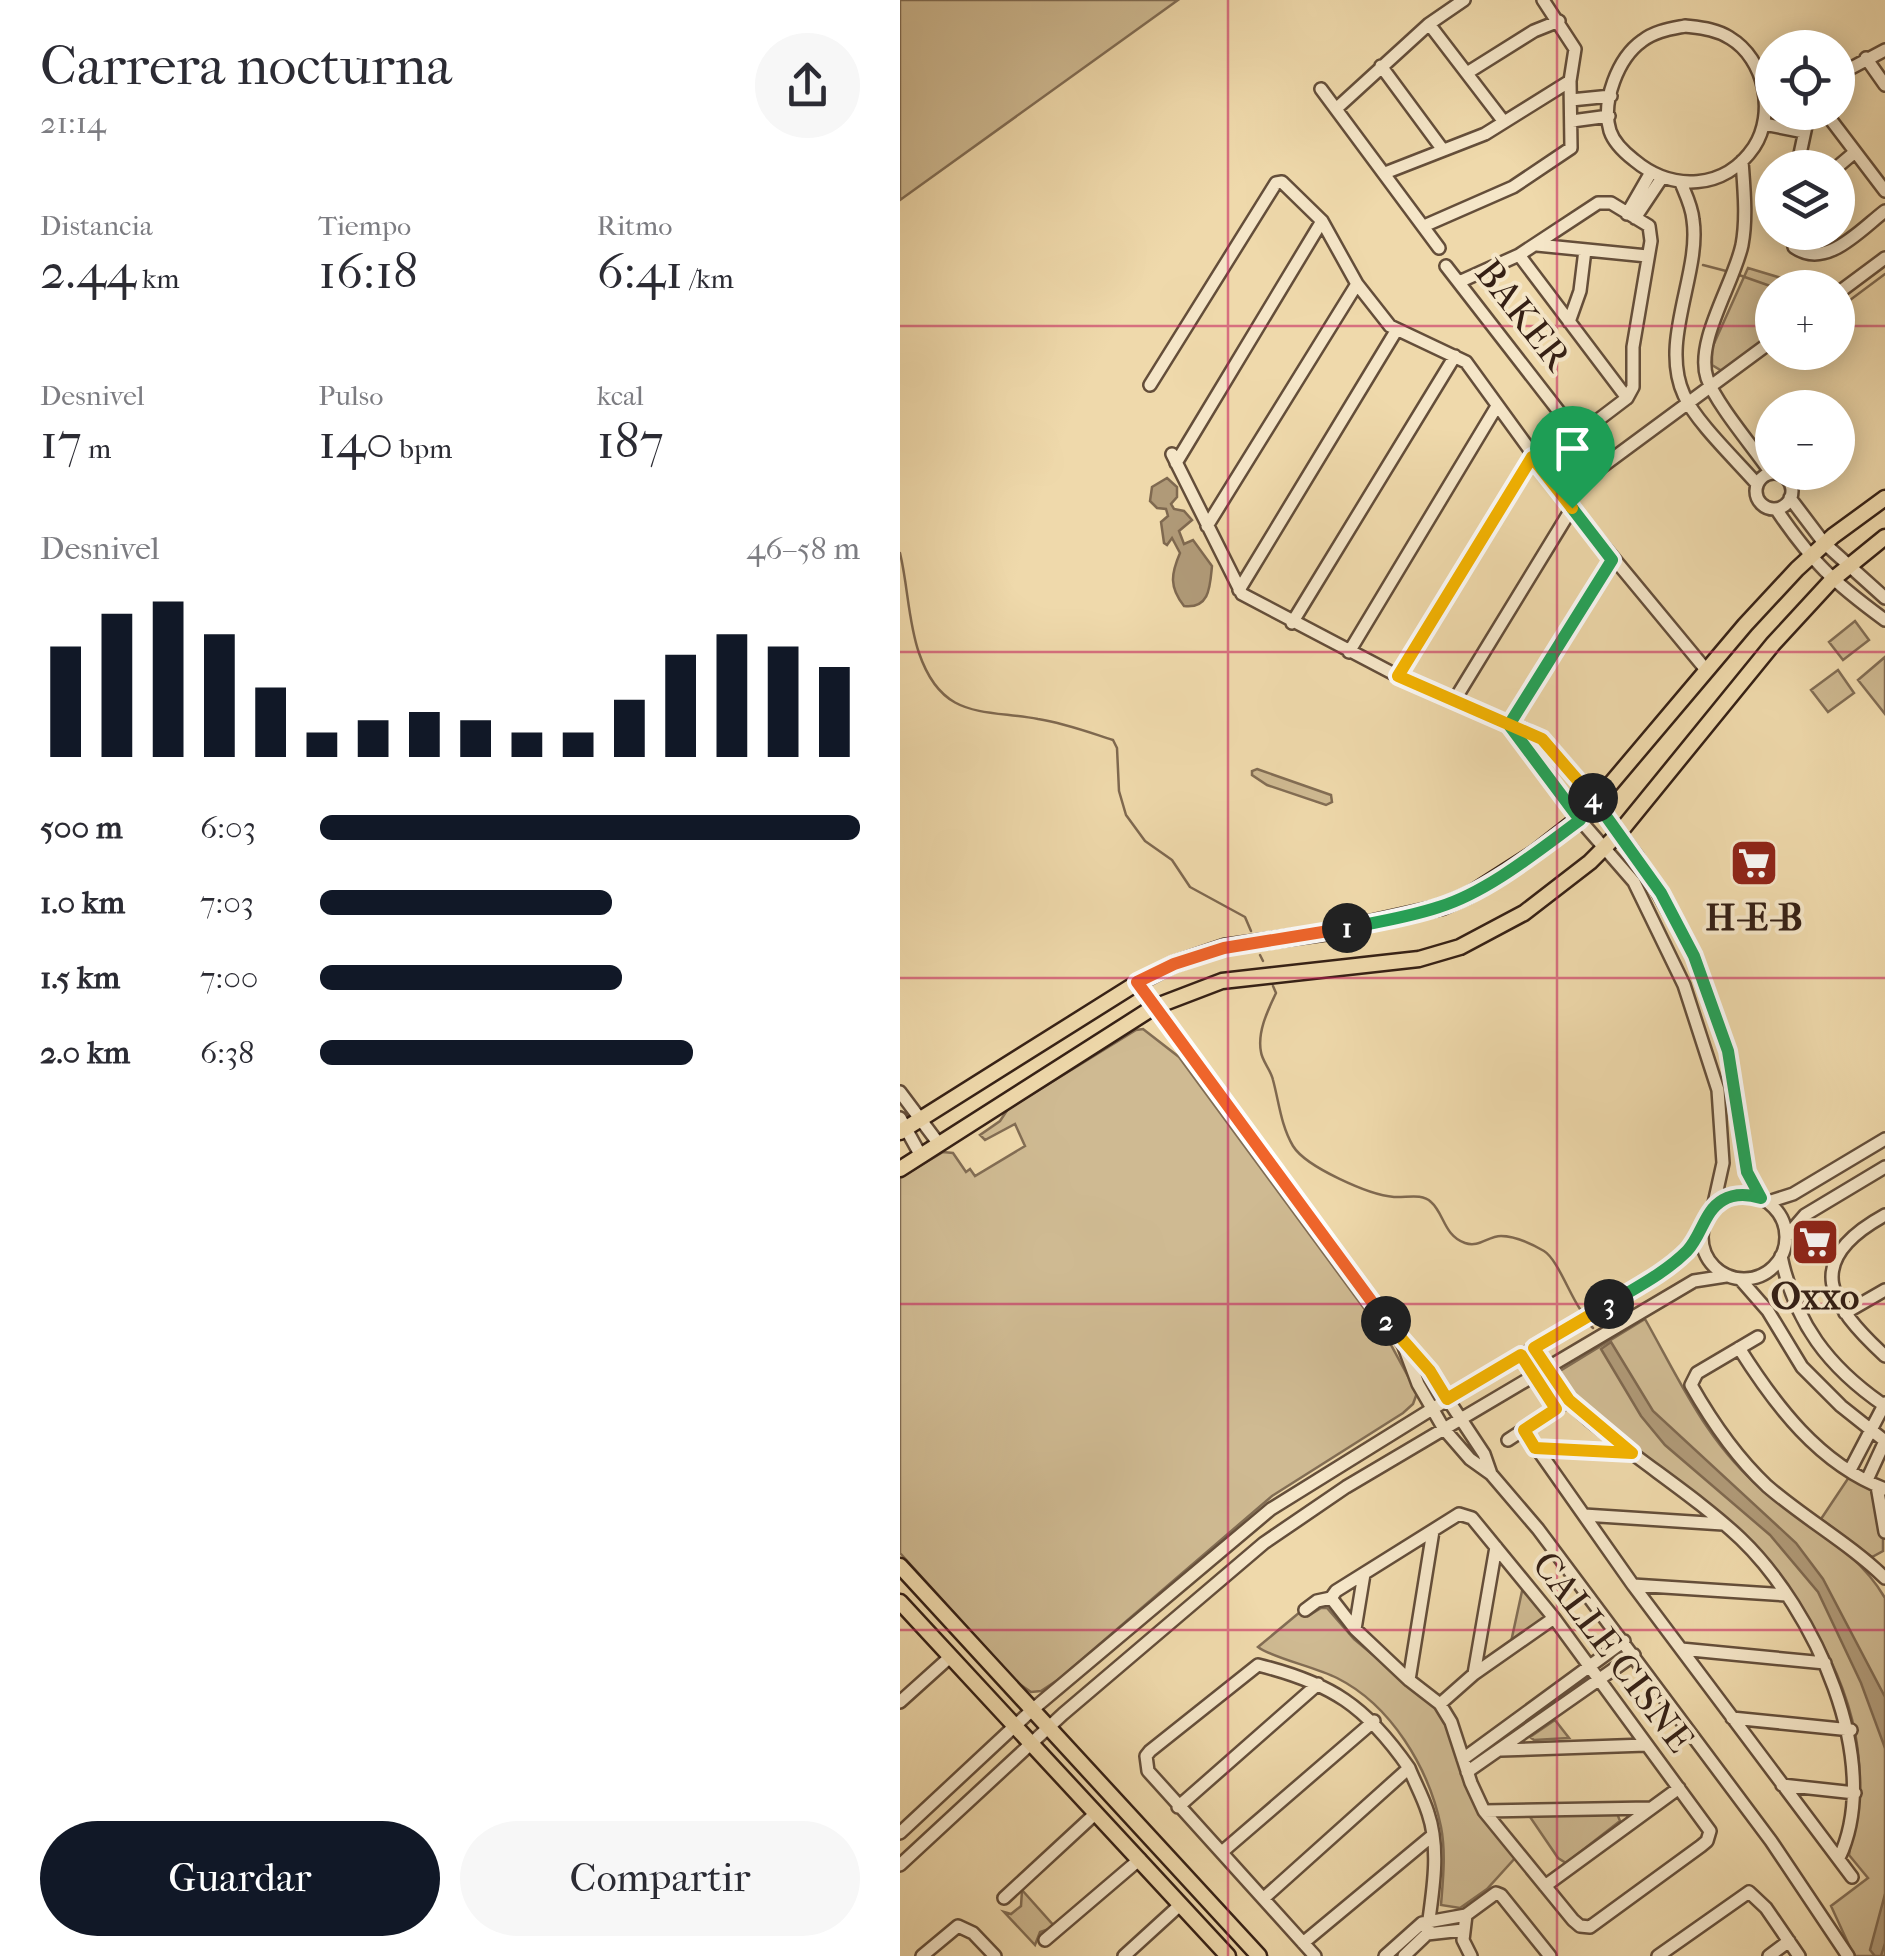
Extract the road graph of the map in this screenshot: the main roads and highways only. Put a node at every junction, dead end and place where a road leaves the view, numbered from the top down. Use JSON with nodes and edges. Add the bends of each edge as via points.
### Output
{"nodes":[{"id":1,"x":1885,"y":498,"type":"edge"},
{"id":2,"x":1885,"y":537,"type":"edge"},
{"id":3,"x":902,"y":1126,"type":"edge"},
{"id":4,"x":900,"y":1169,"type":"edge"},
{"id":5,"x":900,"y":1566,"type":"edge"},
{"id":6,"x":902,"y":1607,"type":"edge"},
{"id":7,"x":1222,"y":1954,"type":"edge"},
{"id":8,"x":1259,"y":1956,"type":"edge"}],
"edges":[{"from":1,"to":3,"type":"main road","via":[[1809,557],[1580,820],[1536,852],[1442,907],[1224,948],[1174,964]]},
{"from":2,"to":4,"type":"main road","via":[[1832,580],[1739,683],[1620,832],[1524,913],[1460,947],[1418,959],[1222,981],[1154,1007]]},
{"from":5,"to":8,"type":"main road"},
{"from":6,"to":7,"type":"main road"}]}
